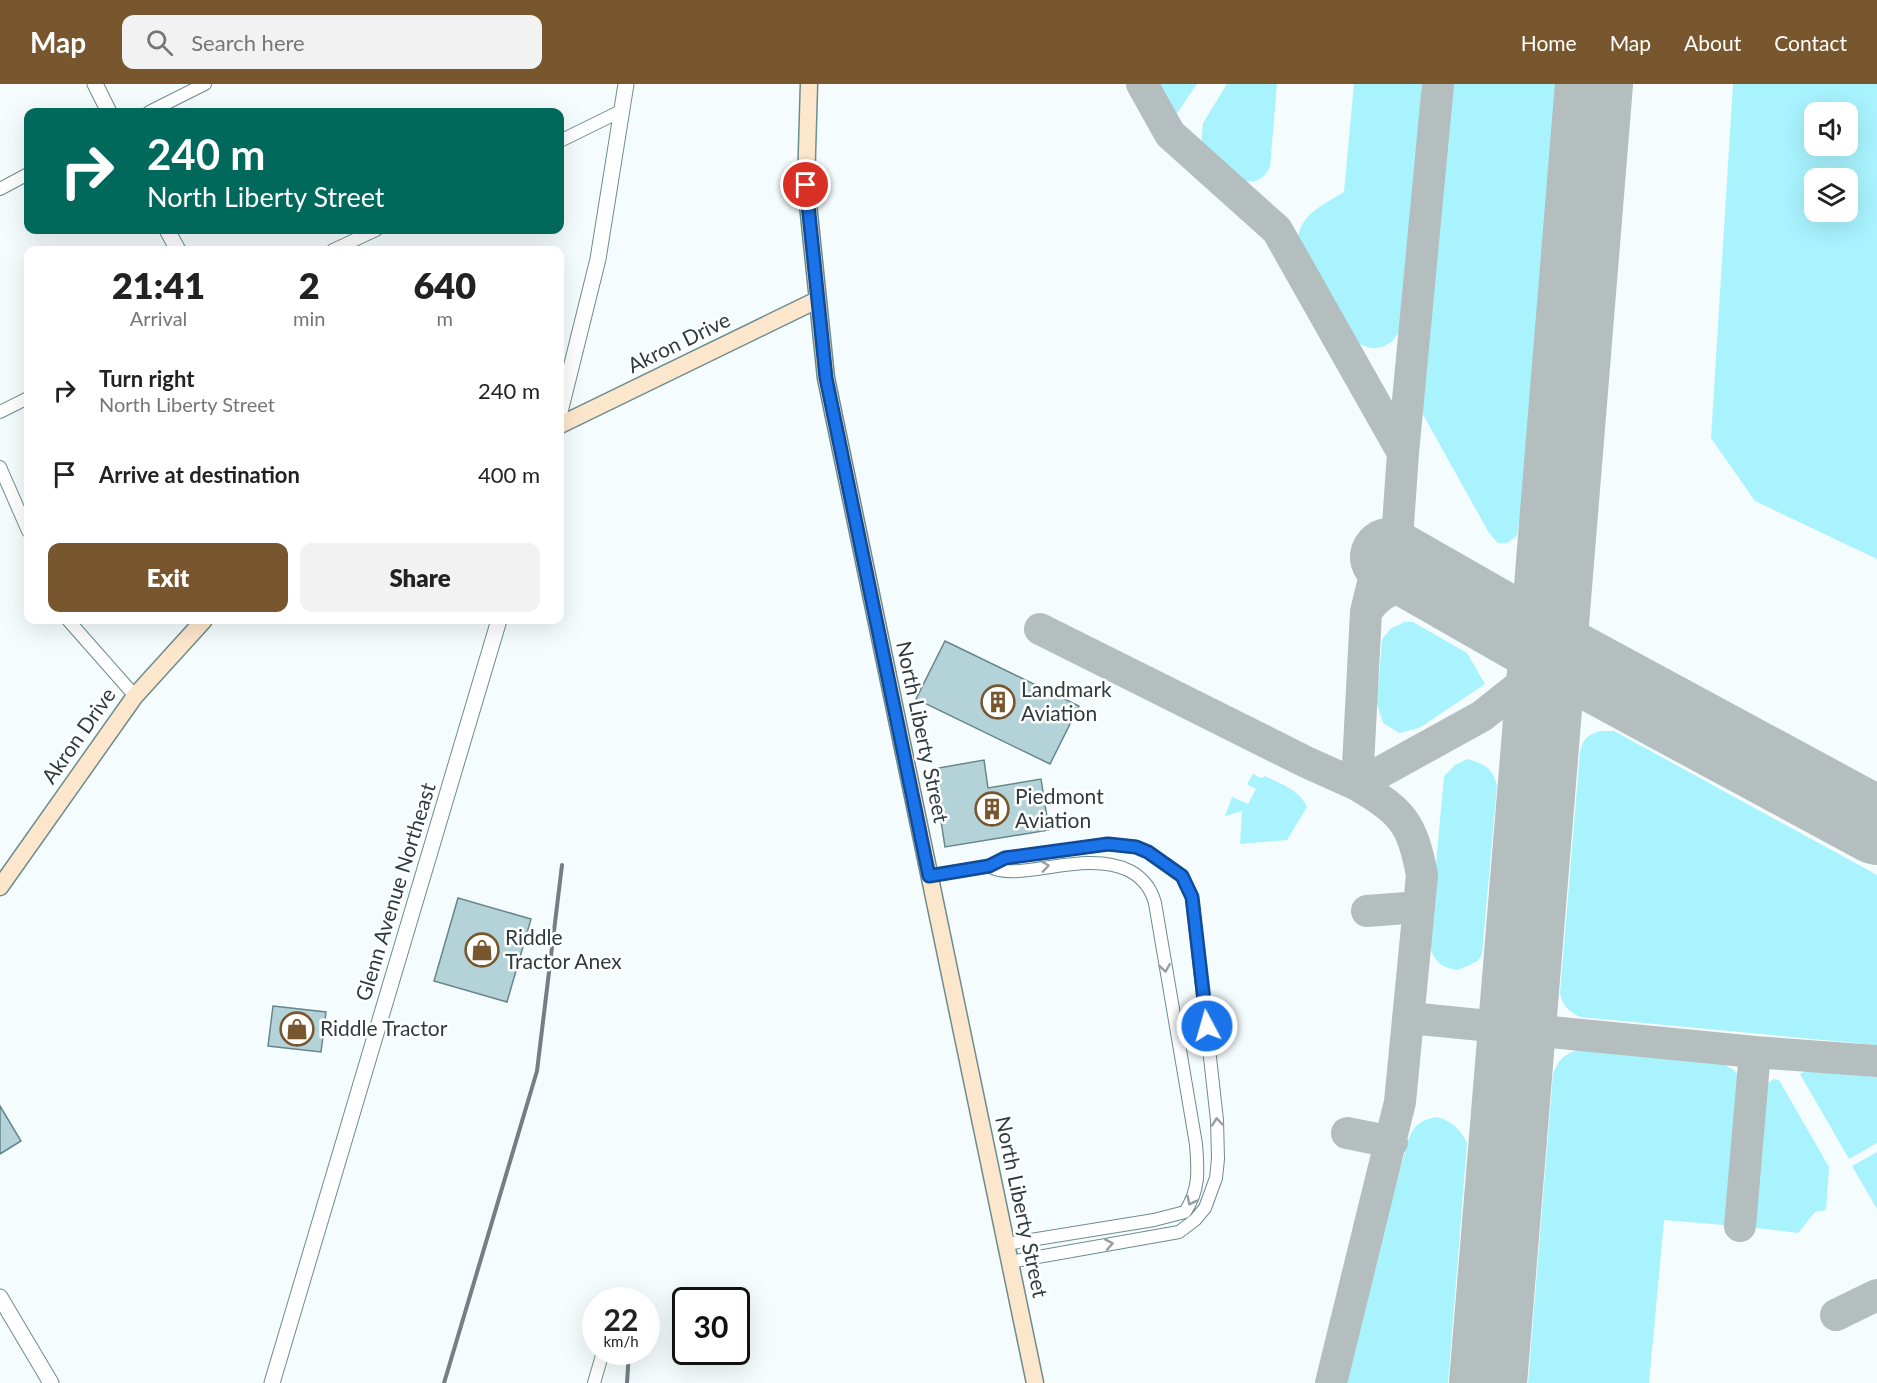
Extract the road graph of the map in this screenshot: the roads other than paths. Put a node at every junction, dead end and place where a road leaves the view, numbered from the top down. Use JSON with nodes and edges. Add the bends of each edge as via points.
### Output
{"nodes":[{"id":1,"x":95,"y":84,"type":"edge"},
{"id":2,"x":205,"y":84,"type":"edge"},
{"id":3,"x":626,"y":84,"type":"edge"},
{"id":4,"x":809,"y":84,"type":"edge"},
{"id":5,"x":107,"y":108,"type":"edge"},
{"id":6,"x":157,"y":108,"type":"edge"},
{"id":7,"x":623,"y":111,"type":"junction"},
{"id":8,"x":564,"y":139,"type":"edge"},
{"id":9,"x":24,"y":176,"type":"edge"},
{"id":10,"x":0,"y":189,"type":"edge"},
{"id":11,"x":367,"y":234,"type":"edge"},
{"id":12,"x":342,"y":246,"type":"edge"},
{"id":13,"x":817,"y":300,"type":"junction"},
{"id":14,"x":564,"y":396,"type":"edge"},
{"id":15,"x":24,"y":400,"type":"edge"},
{"id":16,"x":0,"y":412,"type":"edge"},
{"id":17,"x":564,"y":423,"type":"edge"},
{"id":18,"x":0,"y":467,"type":"edge"},
{"id":19,"x":24,"y":522,"type":"edge"},
{"id":20,"x":72,"y":624,"type":"edge"},
{"id":21,"x":200,"y":624,"type":"edge"},
{"id":22,"x":498,"y":624,"type":"edge"},
{"id":23,"x":135,"y":696,"type":"junction"},
{"id":24,"x":989,"y":866,"type":"junction"},
{"id":25,"x":929,"y":876,"type":"junction"},
{"id":26,"x":0,"y":887,"type":"edge"},
{"id":27,"x":1169,"y":1217,"type":"junction"},
{"id":28,"x":1074,"y":1233,"type":"junction"},
{"id":29,"x":1172,"y":1233,"type":"junction"},
{"id":30,"x":1006,"y":1244,"type":"junction"},
{"id":31,"x":1077,"y":1250,"type":"junction"},
{"id":32,"x":1010,"y":1262,"type":"junction"},
{"id":33,"x":0,"y":1297,"type":"edge"},
{"id":34,"x":599,"y":1365,"type":"edge"},
{"id":35,"x":51,"y":1383,"type":"edge"},
{"id":36,"x":272,"y":1383,"type":"edge"},
{"id":37,"x":594,"y":1383,"type":"edge"},
{"id":38,"x":1035,"y":1383,"type":"edge"}],
"edges":[{"from":1,"to":5,"type":"street"},
{"from":2,"to":6,"type":"street"},
{"from":3,"to":7,"type":"street"},
{"from":4,"to":13,"type":"main road","name":"North Liberty Street","via":[[806,185]]},
{"from":7,"to":8,"type":"street"},
{"from":7,"to":14,"type":"street","via":[[598,259]]},
{"from":9,"to":10,"type":"street"},
{"from":11,"to":12,"type":"street"},
{"from":13,"to":17,"type":"main road","name":"Akron Drive"},
{"from":13,"to":25,"type":"main road","name":"North Liberty Street","via":[[826,378]]},
{"from":15,"to":16,"type":"street"},
{"from":18,"to":19,"type":"street"},
{"from":20,"to":23,"type":"street"},
{"from":21,"to":23,"type":"main road","name":"Akron Drive"},
{"from":22,"to":36,"type":"street","name":"Glenn Avenue Northeast"},
{"from":23,"to":26,"type":"main road","name":"Akron Drive"},
{"from":24,"to":25,"type":"street"},
{"from":24,"to":27,"type":"street","one_way":true,"via":[[999,873],[1067,863],[1117,865],[1138,876],[1152,894],[1196,1144],[1198,1175],[1193,1200],[1185,1212]]},
{"from":29,"to":24,"type":"street","one_way":true,"via":[[1183,1229],[1205,1208],[1218,1159],[1216,1111],[1188,886],[1182,876],[1148,852],[1108,844],[1005,858]]},
{"from":25,"to":30,"type":"main road","name":"North Liberty Street"},
{"from":27,"to":28,"type":"street"},
{"from":27,"to":29,"type":"street"},
{"from":28,"to":30,"type":"street"},
{"from":28,"to":31,"type":"street"},
{"from":31,"to":29,"type":"street","one_way":true},
{"from":30,"to":32,"type":"main road","name":"North Liberty Street"},
{"from":31,"to":32,"type":"street"},
{"from":32,"to":38,"type":"main road","name":"North Liberty Street"},
{"from":33,"to":35,"type":"street"},
{"from":34,"to":37,"type":"street"}]}
